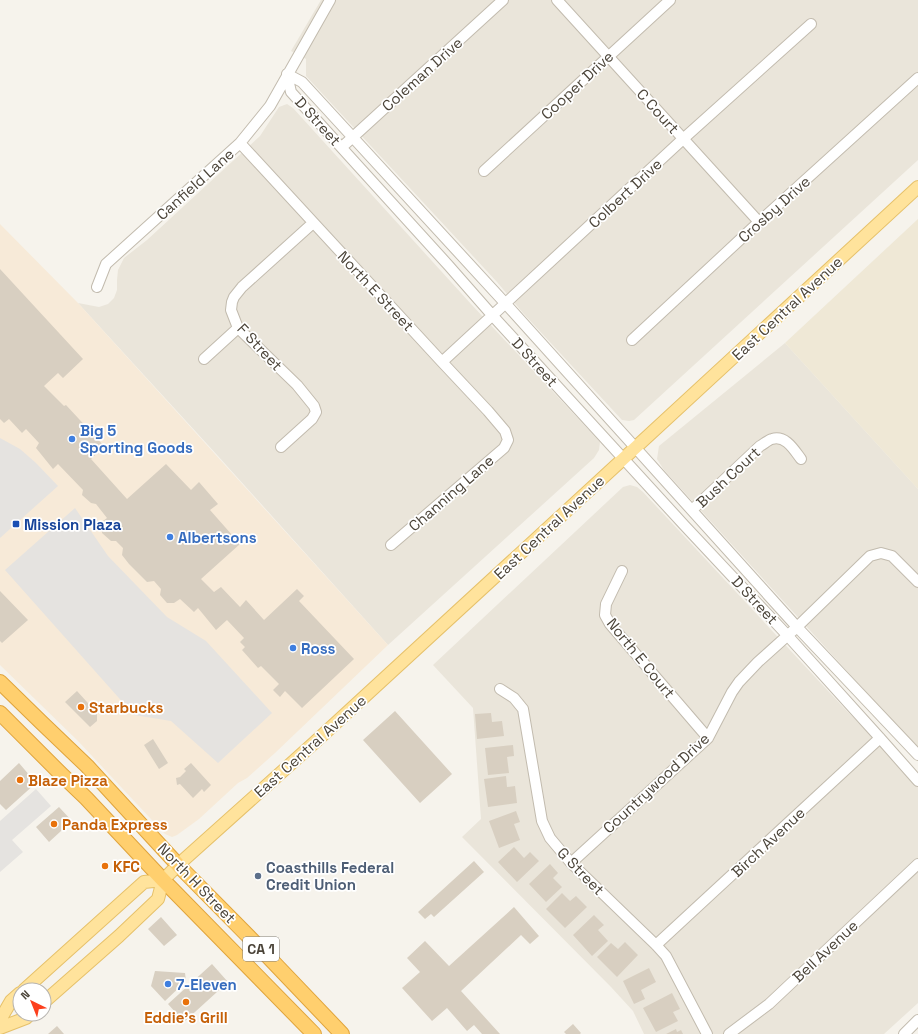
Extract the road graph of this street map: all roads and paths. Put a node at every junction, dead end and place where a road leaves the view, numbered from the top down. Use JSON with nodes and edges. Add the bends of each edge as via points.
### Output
{"nodes":[{"id":1,"x":330,"y":0,"type":"edge"},
{"id":2,"x":503,"y":0,"type":"edge"},
{"id":3,"x":557,"y":0,"type":"edge"},
{"id":4,"x":670,"y":0,"type":"edge"},
{"id":5,"x":810,"y":24,"type":"dead end"},
{"id":6,"x":608,"y":57,"type":"junction"},
{"id":7,"x":287,"y":74,"type":"junction"},
{"id":8,"x":918,"y":78,"type":"edge"},
{"id":9,"x":353,"y":137,"type":"junction"},
{"id":10,"x":683,"y":139,"type":"junction"},
{"id":11,"x":240,"y":143,"type":"junction"},
{"id":12,"x":342,"y":147,"type":"junction"},
{"id":13,"x":484,"y":171,"type":"dead end"},
{"id":14,"x":918,"y":187,"type":"edge"},
{"id":15,"x":759,"y":222,"type":"junction"},
{"id":16,"x":313,"y":223,"type":"junction"},
{"id":17,"x":97,"y":287,"type":"dead end"},
{"id":18,"x":506,"y":303,"type":"junction"},
{"id":19,"x":492,"y":315,"type":"junction"},
{"id":20,"x":238,"y":328,"type":"junction"},
{"id":21,"x":632,"y":340,"type":"dead end"},
{"id":22,"x":204,"y":359,"type":"dead end"},
{"id":23,"x":442,"y":362,"type":"junction"},
{"id":24,"x":508,"y":440,"type":"joint"},
{"id":25,"x":281,"y":446,"type":"dead end"},
{"id":26,"x":636,"y":448,"type":"junction"},
{"id":27,"x":624,"y":459,"type":"junction"},
{"id":28,"x":801,"y":459,"type":"dead end"},
{"id":29,"x":692,"y":510,"type":"junction"},
{"id":30,"x":391,"y":545,"type":"dead end"},
{"id":31,"x":622,"y":571,"type":"dead end"},
{"id":32,"x":918,"y":582,"type":"edge"},
{"id":33,"x":797,"y":627,"type":"junction"},
{"id":34,"x":787,"y":635,"type":"junction"},
{"id":35,"x":0,"y":682,"type":"edge"},
{"id":36,"x":500,"y":689,"type":"dead end"},
{"id":37,"x":0,"y":713,"type":"edge"},
{"id":38,"x":708,"y":738,"type":"junction"},
{"id":39,"x":880,"y":738,"type":"junction"},
{"id":40,"x":918,"y":754,"type":"edge"},
{"id":41,"x":918,"y":781,"type":"edge"},
{"id":42,"x":571,"y":863,"type":"junction"},
{"id":43,"x":918,"y":864,"type":"edge"},
{"id":44,"x":178,"y":865,"type":"junction"},
{"id":45,"x":163,"y":880,"type":"junction"},
{"id":46,"x":656,"y":945,"type":"junction"},
{"id":47,"x":33,"y":982,"type":"edge"},
{"id":48,"x":52,"y":995,"type":"edge"},
{"id":49,"x":12,"y":1000,"type":"edge"},
{"id":50,"x":0,"y":1020,"type":"edge"},
{"id":51,"x":918,"y":1020,"type":"edge"},
{"id":52,"x":16,"y":1022,"type":"edge"},
{"id":53,"x":0,"y":1028,"type":"edge"},
{"id":54,"x":314,"y":1034,"type":"edge"},
{"id":55,"x":342,"y":1034,"type":"edge"},
{"id":56,"x":707,"y":1034,"type":"edge"},
{"id":57,"x":729,"y":1034,"type":"edge"},
{"id":58,"x":904,"y":1034,"type":"edge"}],
"edges":[{"from":1,"to":7,"type":"street","name":"Canfield Lane"},
{"from":2,"to":9,"type":"street","name":"Coleman Drive"},
{"from":3,"to":6,"type":"street","name":"C Court"},
{"from":4,"to":6,"type":"street","name":"Cooper Drive"},
{"from":5,"to":10,"type":"street","name":"Colbert Drive"},
{"from":6,"to":10,"type":"street","name":"C Court"},
{"from":6,"to":13,"type":"street","name":"Cooper Drive"},
{"from":7,"to":9,"type":"street","name":"D Street","via":[[302,82]]},
{"from":7,"to":11,"type":"street","name":"Canfield Lane","via":[[270,106]]},
{"from":7,"to":12,"type":"street","name":"D Street","via":[[291,92]]},
{"from":8,"to":15,"type":"street","name":"Crosby Drive"},
{"from":9,"to":12,"type":"street","name":"Coleman Drive"},
{"from":9,"to":18,"type":"street","name":"D Street"},
{"from":10,"to":15,"type":"street","name":"C Court"},
{"from":10,"to":18,"type":"street","name":"Colbert Drive"},
{"from":11,"to":16,"type":"street","name":"North E Street"},
{"from":11,"to":17,"type":"street","name":"Canfield Lane","via":[[106,264]]},
{"from":12,"to":19,"type":"street","name":"D Street"},
{"from":14,"to":26,"type":"main road","name":"East Central Avenue"},
{"from":15,"to":21,"type":"street","name":"Crosby Drive"},
{"from":16,"to":20,"type":"street","name":"F Street","via":[[234,296],[231,310]]},
{"from":16,"to":23,"type":"street","name":"North E Street"},
{"from":18,"to":19,"type":"street","name":"Colbert Drive"},
{"from":18,"to":26,"type":"street","name":"D Street"},
{"from":19,"to":23,"type":"street","name":"Colbert Drive"},
{"from":19,"to":27,"type":"street","name":"D Street"},
{"from":20,"to":22,"type":"street"},
{"from":20,"to":25,"type":"street","name":"F Street","via":[[297,385],[314,406],[316,412],[312,419]]},
{"from":23,"to":24,"type":"street","name":"North E Street","via":[[505,431]]},
{"from":24,"to":30,"type":"street","name":"Channing Lane","via":[[504,448]]},
{"from":26,"to":27,"type":"main road","name":"East Central Avenue"},
{"from":26,"to":29,"type":"street","name":"D Street"},
{"from":27,"to":34,"type":"street","name":"D Street"},
{"from":27,"to":44,"type":"main road","name":"East Central Avenue"},
{"from":28,"to":29,"type":"street","name":"Bush Court","via":[[790,444],[772,439],[760,446]]},
{"from":29,"to":33,"type":"street","name":"D Street"},
{"from":31,"to":38,"type":"street","name":"North E Court","via":[[606,604],[605,615]]},
{"from":32,"to":33,"type":"street","name":"Countrywood Drive","via":[[892,556],[881,553],[870,556]]},
{"from":33,"to":34,"type":"street","name":"Countrywood Drive"},
{"from":33,"to":40,"type":"street","name":"D Street"},
{"from":34,"to":38,"type":"street","name":"Countrywood Drive","via":[[739,682]]},
{"from":34,"to":39,"type":"street","name":"D Street"},
{"from":35,"to":44,"type":"highway","name":"North H Street","number":"CA 1","via":[[92,771]]},
{"from":36,"to":42,"type":"street","name":"G Street","via":[[514,698],[523,710],[542,821],[550,838]]},
{"from":37,"to":45,"type":"highway","name":"North H Street","number":"CA 1","via":[[86,798]]},
{"from":38,"to":42,"type":"street","name":"Countrywood Drive"},
{"from":39,"to":41,"type":"street","name":"D Street"},
{"from":39,"to":46,"type":"street","name":"Birch Avenue"},
{"from":42,"to":46,"type":"street","name":"G Street"},
{"from":43,"to":57,"type":"street","name":"Bell Avenue","via":[[770,1004]]},
{"from":44,"to":45,"type":"main road","name":"East Central Avenue"},
{"from":44,"to":55,"type":"highway","name":"North H Street","number":"CA 1"},
{"from":45,"to":47,"type":"main road","via":[[144,882]]},
{"from":45,"to":48,"type":"main road","via":[[158,899]]},
{"from":45,"to":54,"type":"highway","name":"North H Street","number":"CA 1"},
{"from":46,"to":56,"type":"street","name":"G Street","via":[[666,956]]},
{"from":49,"to":50,"type":"main road"},
{"from":51,"to":58,"type":"street"},
{"from":52,"to":53,"type":"main road"}]}
